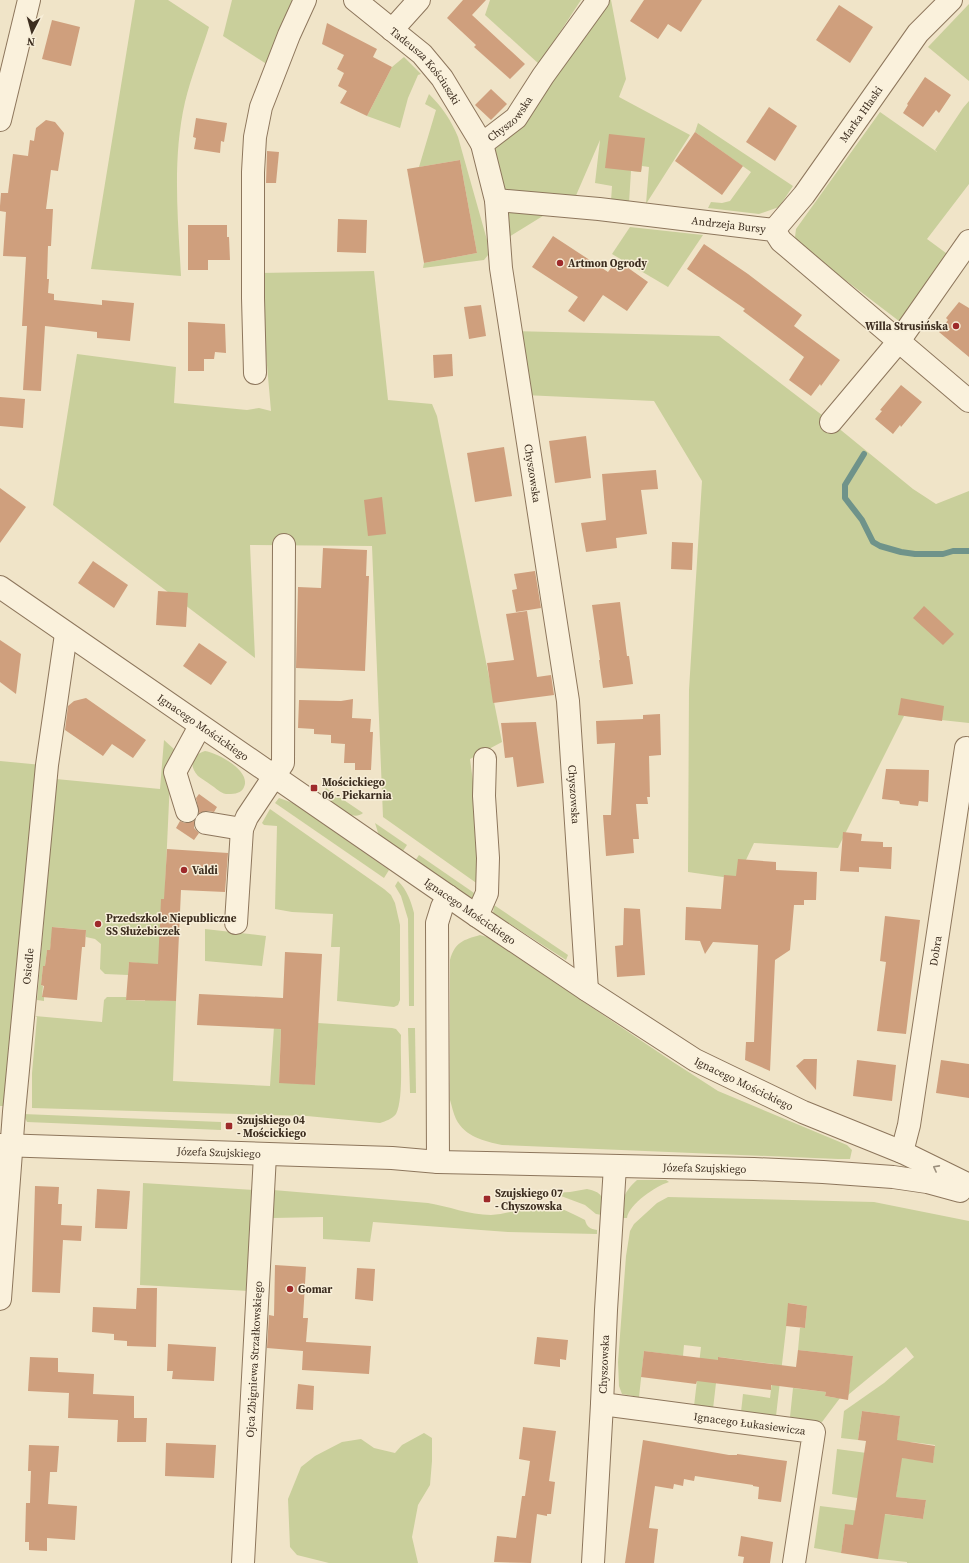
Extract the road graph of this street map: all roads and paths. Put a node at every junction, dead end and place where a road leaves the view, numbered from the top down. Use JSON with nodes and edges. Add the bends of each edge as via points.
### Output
{"nodes":[{"id":1,"x":29,"y":0,"type":"edge"},
{"id":2,"x":305,"y":0,"type":"edge"},
{"id":3,"x":355,"y":0,"type":"edge"},
{"id":4,"x":419,"y":0,"type":"edge"},
{"id":5,"x":598,"y":0,"type":"edge"},
{"id":6,"x":951,"y":0,"type":"edge"},
{"id":7,"x":392,"y":30,"type":"junction"},
{"id":8,"x":0,"y":120,"type":"edge"},
{"id":9,"x":482,"y":144,"type":"junction"},
{"id":10,"x":496,"y":200,"type":"junction"},
{"id":11,"x":774,"y":230,"type":"junction"},
{"id":12,"x":969,"y":241,"type":"edge"},
{"id":13,"x":899,"y":341,"type":"junction"},
{"id":14,"x":255,"y":373,"type":"dead end"},
{"id":15,"x":969,"y":401,"type":"edge"},
{"id":16,"x":831,"y":422,"type":"dead end"},
{"id":17,"x":284,"y":545,"type":"dead end"},
{"id":18,"x":0,"y":588,"type":"edge"},
{"id":19,"x":66,"y":634,"type":"junction"},
{"id":20,"x":200,"y":726,"type":"junction"},
{"id":21,"x":966,"y":748,"type":"dead end"},
{"id":22,"x":485,"y":759,"type":"dead end"},
{"id":23,"x":274,"y":776,"type":"junction"},
{"id":24,"x":187,"y":811,"type":"dead end"},
{"id":25,"x":206,"y":823,"type":"dead end"},
{"id":26,"x":242,"y":829,"type":"junction"},
{"id":27,"x":448,"y":896,"type":"junction"},
{"id":28,"x":477,"y":916,"type":"junction"},
{"id":29,"x":236,"y":923,"type":"dead end"},
{"id":30,"x":587,"y":990,"type":"junction"},
{"id":31,"x":6,"y":1145,"type":"edge"},
{"id":32,"x":902,"y":1152,"type":"junction"},
{"id":33,"x":265,"y":1155,"type":"junction"},
{"id":34,"x":438,"y":1162,"type":"junction"},
{"id":35,"x":615,"y":1166,"type":"junction"},
{"id":36,"x":969,"y":1185,"type":"edge"},
{"id":37,"x":969,"y":1193,"type":"edge"},
{"id":38,"x":0,"y":1299,"type":"edge"},
{"id":39,"x":602,"y":1404,"type":"junction"},
{"id":40,"x":243,"y":1563,"type":"edge"},
{"id":41,"x":593,"y":1563,"type":"edge"},
{"id":42,"x":794,"y":1563,"type":"edge"}],
"edges":[{"from":1,"to":8,"type":"street"},
{"from":2,"to":14,"type":"street","via":[[262,108],[255,137]]},
{"from":3,"to":7,"type":"street","name":"Tadeusza Kościuszki"},
{"from":4,"to":7,"type":"street"},
{"from":5,"to":9,"type":"street","name":"Chyszowska","via":[[516,118]]},
{"from":6,"to":11,"type":"street","name":"Marka Hłaski","via":[[918,33],[804,195]]},
{"from":7,"to":9,"type":"street","name":"Tadeusza Kościuszki","via":[[422,54],[434,69]]},
{"from":9,"to":10,"type":"street","name":"Chyszowska"},
{"from":10,"to":11,"type":"street","name":"Andrzeja Bursy","via":[[599,209]]},
{"from":10,"to":30,"type":"street","name":"Chyszowska","via":[[502,276],[568,701]]},
{"from":11,"to":13,"type":"street","name":"Andrzeja Bursy","via":[[781,241]]},
{"from":12,"to":13,"type":"street"},
{"from":13,"to":15,"type":"street","name":"Andrzeja Bursy"},
{"from":13,"to":16,"type":"street"},
{"from":17,"to":23,"type":"street","via":[[283,764]]},
{"from":18,"to":19,"type":"street","name":"Ignacego Mościckiego"},
{"from":19,"to":20,"type":"street","name":"Ignacego Mościckiego"},
{"from":19,"to":31,"type":"street","name":"Osiedle","via":[[47,765]]},
{"from":20,"to":23,"type":"street","name":"Ignacego Mościckiego"},
{"from":20,"to":24,"type":"street","via":[[175,772]]},
{"from":21,"to":32,"type":"street","name":"Dobra","via":[[909,1125]]},
{"from":22,"to":28,"type":"street","via":[[487,893]]},
{"from":23,"to":26,"type":"street"},
{"from":23,"to":27,"type":"street","name":"Ignacego Mościckiego"},
{"from":25,"to":26,"type":"street"},
{"from":26,"to":29,"type":"street"},
{"from":27,"to":28,"type":"street","name":"Ignacego Mościckiego"},
{"from":27,"to":34,"type":"street","via":[[437,923]]},
{"from":28,"to":30,"type":"street","name":"Ignacego Mościckiego"},
{"from":30,"to":32,"type":"street","name":"Ignacego Mościckiego","via":[[695,1060],[804,1112]]},
{"from":31,"to":33,"type":"street","name":"Józefa Szujskiego"},
{"from":31,"to":38,"type":"street","name":"Osiedle"},
{"from":36,"to":32,"type":"street","name":"Ignacego Mościckiego","one_way":true},
{"from":33,"to":34,"type":"street","name":"Józefa Szujskiego","via":[[392,1158]]},
{"from":33,"to":40,"type":"street","name":"Ojca Zbigniewa Strzałkowskiego"},
{"from":34,"to":35,"type":"street","name":"Józefa Szujskiego"},
{"from":35,"to":37,"type":"street","name":"Józefa Szujskiego","via":[[754,1169],[886,1177],[927,1182]]},
{"from":35,"to":39,"type":"street","name":"Chyszowska"},
{"from":39,"to":41,"type":"street","name":"Chyszowska"},
{"from":39,"to":42,"type":"street","name":"Ignacego Łukasiewicza","via":[[814,1432]]}]}
